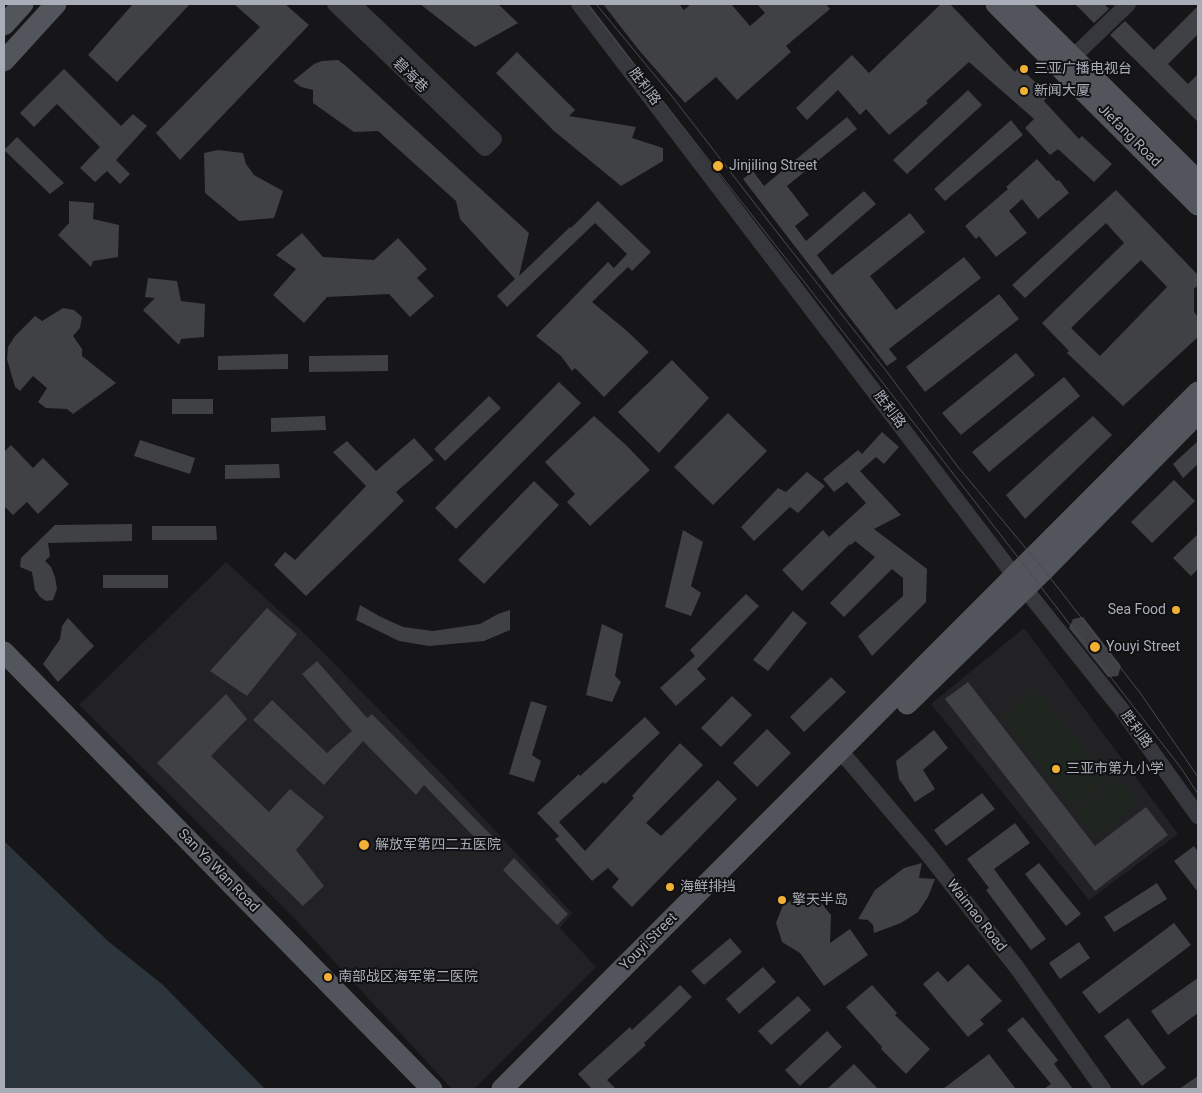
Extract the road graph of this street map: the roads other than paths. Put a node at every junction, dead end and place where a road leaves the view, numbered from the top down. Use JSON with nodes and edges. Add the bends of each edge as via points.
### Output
{"nodes":[{"id":1,"x":23,"y":4,"type":"edge"},
{"id":2,"x":56,"y":4,"type":"edge"},
{"id":3,"x":335,"y":4,"type":"edge"},
{"id":4,"x":354,"y":4,"type":"edge"},
{"id":5,"x":579,"y":4,"type":"edge"},
{"id":6,"x":996,"y":4,"type":"edge"},
{"id":7,"x":1019,"y":4,"type":"edge"},
{"id":8,"x":1128,"y":4,"type":"edge"},
{"id":9,"x":4,"y":25,"type":"edge"},
{"id":10,"x":1073,"y":57,"type":"junction"},
{"id":11,"x":4,"y":61,"type":"edge"},
{"id":12,"x":1198,"y":182,"type":"edge"},
{"id":13,"x":1198,"y":205,"type":"edge"},
{"id":14,"x":1198,"y":392,"type":"edge"},
{"id":15,"x":1198,"y":413,"type":"edge"},
{"id":16,"x":1020,"y":582,"type":"junction"},
{"id":17,"x":4,"y":652,"type":"edge"},
{"id":18,"x":4,"y":670,"type":"edge"},
{"id":19,"x":844,"y":756,"type":"junction"},
{"id":20,"x":1198,"y":816,"type":"edge"},
{"id":21,"x":416,"y":1089,"type":"edge"},
{"id":22,"x":432,"y":1089,"type":"edge"},
{"id":23,"x":502,"y":1089,"type":"edge"},
{"id":24,"x":521,"y":1089,"type":"edge"},
{"id":25,"x":1103,"y":1089,"type":"edge"}],
"edges":[{"from":1,"to":9,"type":"main road"},
{"from":2,"to":11,"type":"main road"},
{"from":3,"to":4,"type":"street","name":"碧海巷","via":[[490,144]]},
{"from":5,"to":16,"type":"street","name":"胜利路"},
{"from":6,"to":13,"type":"main road","name":"Jiefang Road"},
{"from":7,"to":10,"type":"main road","name":"Jiefang Road"},
{"from":8,"to":10,"type":"street"},
{"from":10,"to":12,"type":"main road","name":"Jiefang Road"},
{"from":14,"to":16,"type":"main road","name":"Youyi Street"},
{"from":15,"to":16,"type":"main road","name":"Youyi Street"},
{"from":16,"to":19,"type":"main road","name":"Youyi Street"},
{"from":16,"to":20,"type":"street","name":"胜利路","via":[[1122,710]]},
{"from":17,"to":22,"type":"main road","name":"San Ya Wan Road"},
{"from":18,"to":21,"type":"main road","name":"San Ya Wan Road"},
{"from":19,"to":23,"type":"main road","name":"Youyi Street"},
{"from":19,"to":24,"type":"main road","name":"Youyi Street"},
{"from":19,"to":25,"type":"street","name":"Waimao Road","via":[[927,853],[1018,969]]}]}
